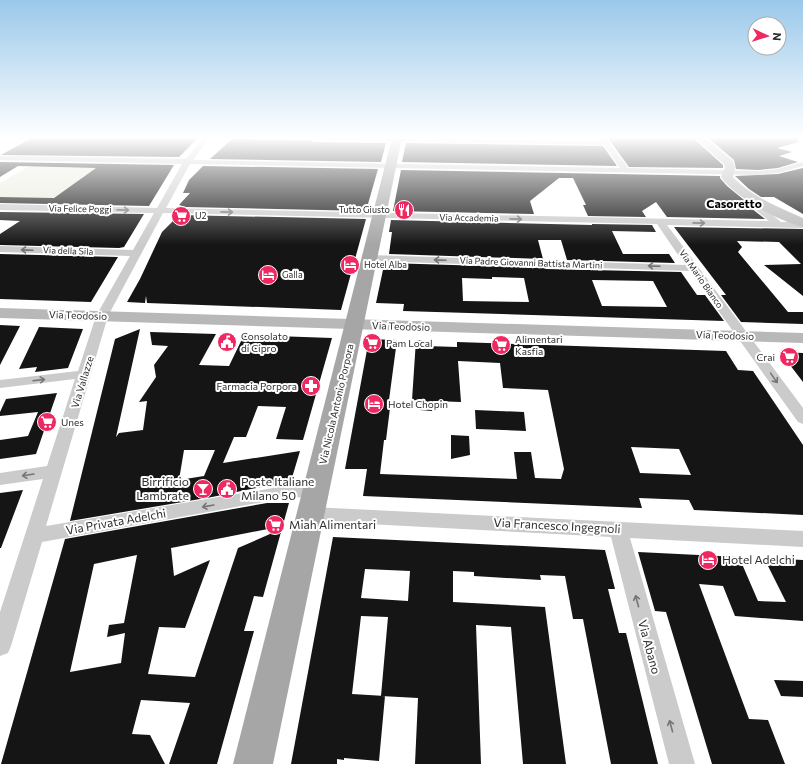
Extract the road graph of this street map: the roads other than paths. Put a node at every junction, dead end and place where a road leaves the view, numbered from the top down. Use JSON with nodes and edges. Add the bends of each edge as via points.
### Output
{"nodes":[{"id":1,"x":181,"y":174,"type":"edge"},
{"id":2,"x":389,"y":174,"type":"edge"},
{"id":3,"x":727,"y":174,"type":"edge"},
{"id":4,"x":752,"y":198,"type":"junction"},
{"id":5,"x":0,"y":207,"type":"edge"},
{"id":6,"x":160,"y":211,"type":"junction"},
{"id":7,"x":379,"y":216,"type":"junction"},
{"id":8,"x":660,"y":222,"type":"junction"},
{"id":9,"x":803,"y":224,"type":"edge"},
{"id":10,"x":778,"y":225,"type":"junction"},
{"id":11,"x":0,"y":249,"type":"edge"},
{"id":12,"x":136,"y":253,"type":"junction"},
{"id":13,"x":370,"y":258,"type":"junction"},
{"id":14,"x":692,"y":268,"type":"junction"},
{"id":15,"x":0,"y":313,"type":"edge"},
{"id":16,"x":102,"y":316,"type":"junction"},
{"id":17,"x":354,"y":324,"type":"junction"},
{"id":18,"x":742,"y":336,"type":"junction"},
{"id":19,"x":803,"y":338,"type":"edge"},
{"id":20,"x":85,"y":374,"type":"junction"},
{"id":21,"x":0,"y":384,"type":"edge"},
{"id":22,"x":803,"y":419,"type":"edge"},
{"id":23,"x":55,"y":471,"type":"junction"},
{"id":24,"x":0,"y":479,"type":"edge"},
{"id":25,"x":313,"y":503,"type":"junction"},
{"id":26,"x":618,"y":529,"type":"junction"},
{"id":27,"x":34,"y":536,"type":"junction"},
{"id":28,"x":803,"y":538,"type":"edge"},
{"id":29,"x":0,"y":644,"type":"edge"},
{"id":30,"x":253,"y":764,"type":"edge"},
{"id":31,"x":682,"y":764,"type":"edge"}],
"edges":[{"from":1,"to":6,"type":"street","name":"Via Vallazze"},
{"from":2,"to":7,"type":"main road","name":"Via Nicola Antonio Porpora"},
{"from":3,"to":4,"type":"street","via":[[728,178]]},
{"from":4,"to":9,"type":"street"},
{"from":4,"to":10,"type":"street","via":[[754,203]]},
{"from":5,"to":6,"type":"street","name":"Via Felice Poggi","one_way":true},
{"from":6,"to":7,"type":"street","name":"Via Accademia","one_way":true},
{"from":6,"to":12,"type":"street","name":"Via Vallazze"},
{"from":7,"to":8,"type":"street","name":"Via Accademia","one_way":true},
{"from":7,"to":13,"type":"main road","name":"Via Nicola Antonio Porpora"},
{"from":8,"to":10,"type":"street","name":"Via Accademia","one_way":true},
{"from":8,"to":14,"type":"street","name":"Via Mario Bianco"},
{"from":9,"to":10,"type":"street","name":"Via Accademia"},
{"from":12,"to":11,"type":"street","name":"Via della Sila","one_way":true},
{"from":12,"to":16,"type":"street","name":"Via Vallazze"},
{"from":14,"to":13,"type":"street","name":"Via Padre Giovanni Battista Martini","one_way":true},
{"from":13,"to":17,"type":"main road","name":"Via Nicola Antonio Porpora"},
{"from":14,"to":18,"type":"street","name":"Via Mario Bianco"},
{"from":15,"to":16,"type":"street","name":"Via Teodosio"},
{"from":16,"to":17,"type":"street","name":"Via Teodosio"},
{"from":16,"to":20,"type":"street","name":"Via Vallazze"},
{"from":17,"to":18,"type":"street","name":"Via Teodosio"},
{"from":17,"to":25,"type":"main road","name":"Via Nicola Antonio Porpora"},
{"from":18,"to":19,"type":"street","name":"Via Teodosio"},
{"from":18,"to":22,"type":"street","name":"Via Mario Bianco","one_way":true},
{"from":21,"to":20,"type":"street","one_way":true},
{"from":20,"to":23,"type":"street","name":"Via Vallazze"},
{"from":23,"to":24,"type":"street","one_way":true},
{"from":23,"to":27,"type":"street","name":"Via Vallazze"},
{"from":25,"to":26,"type":"street","name":"Via Francesco Ingegnoli"},
{"from":25,"to":27,"type":"street","name":"Via Privata Adelchi","one_way":true,"via":[[291,491]]},
{"from":25,"to":30,"type":"main road","name":"Via Nicola Antonio Porpora"},
{"from":26,"to":28,"type":"street","name":"Via Francesco Ingegnoli"},
{"from":31,"to":26,"type":"street","name":"Via Abano","one_way":true},
{"from":27,"to":29,"type":"street","name":"Via Vallazze"}]}
